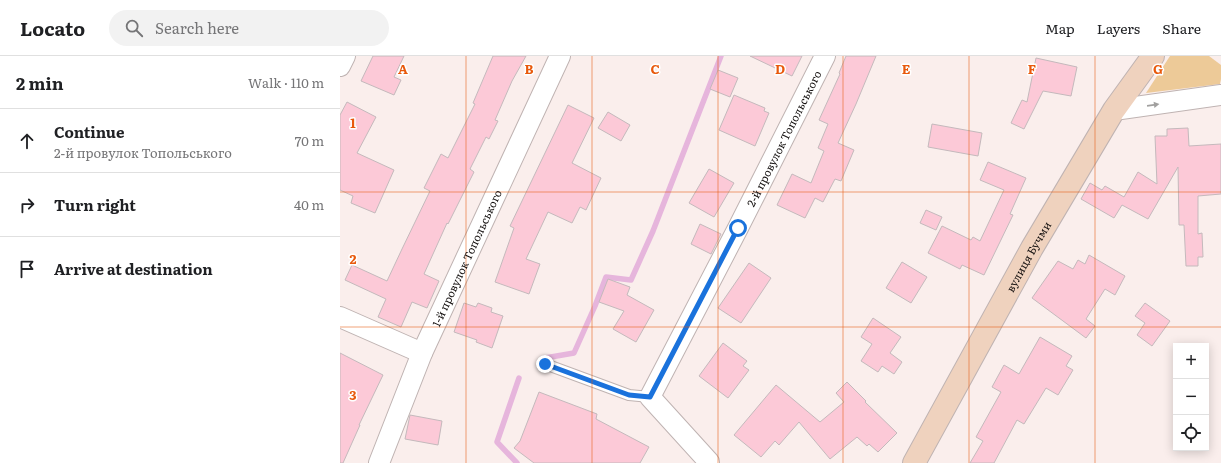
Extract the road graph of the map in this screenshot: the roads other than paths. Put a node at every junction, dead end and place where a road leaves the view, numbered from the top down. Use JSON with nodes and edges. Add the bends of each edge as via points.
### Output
{"nodes":[{"id":1,"x":344,"y":56,"type":"edge"},
{"id":2,"x":560,"y":56,"type":"edge"},
{"id":3,"x":825,"y":56,"type":"edge"},
{"id":4,"x":1153,"y":56,"type":"edge"},
{"id":5,"x":340,"y":66,"type":"edge"},
{"id":6,"x":1221,"y":95,"type":"edge"},
{"id":7,"x":1114,"y":110,"type":"junction"},
{"id":8,"x":340,"y":317,"type":"edge"},
{"id":9,"x":422,"y":353,"type":"junction"},
{"id":10,"x":545,"y":364,"type":"dead end"},
{"id":11,"x":650,"y":397,"type":"junction"},
{"id":12,"x":709,"y":462,"type":"dead end"},
{"id":13,"x":379,"y":463,"type":"edge"},
{"id":14,"x":914,"y":463,"type":"edge"}],
"edges":[{"from":1,"to":5,"type":"street"},
{"from":2,"to":9,"type":"street","name":"1-й провулок Топольського"},
{"from":3,"to":11,"type":"street","name":"2-й провулок Топольського"},
{"from":4,"to":7,"type":"street","name":"вулиця Бучми"},
{"from":7,"to":6,"type":"street","one_way":true},
{"from":7,"to":14,"type":"street","name":"вулиця Бучми","via":[[1032,248]]},
{"from":8,"to":9,"type":"street"},
{"from":9,"to":13,"type":"street","name":"1-й провулок Топольського"},
{"from":10,"to":11,"type":"lane","via":[[629,395]]},
{"from":11,"to":12,"type":"street"}]}
